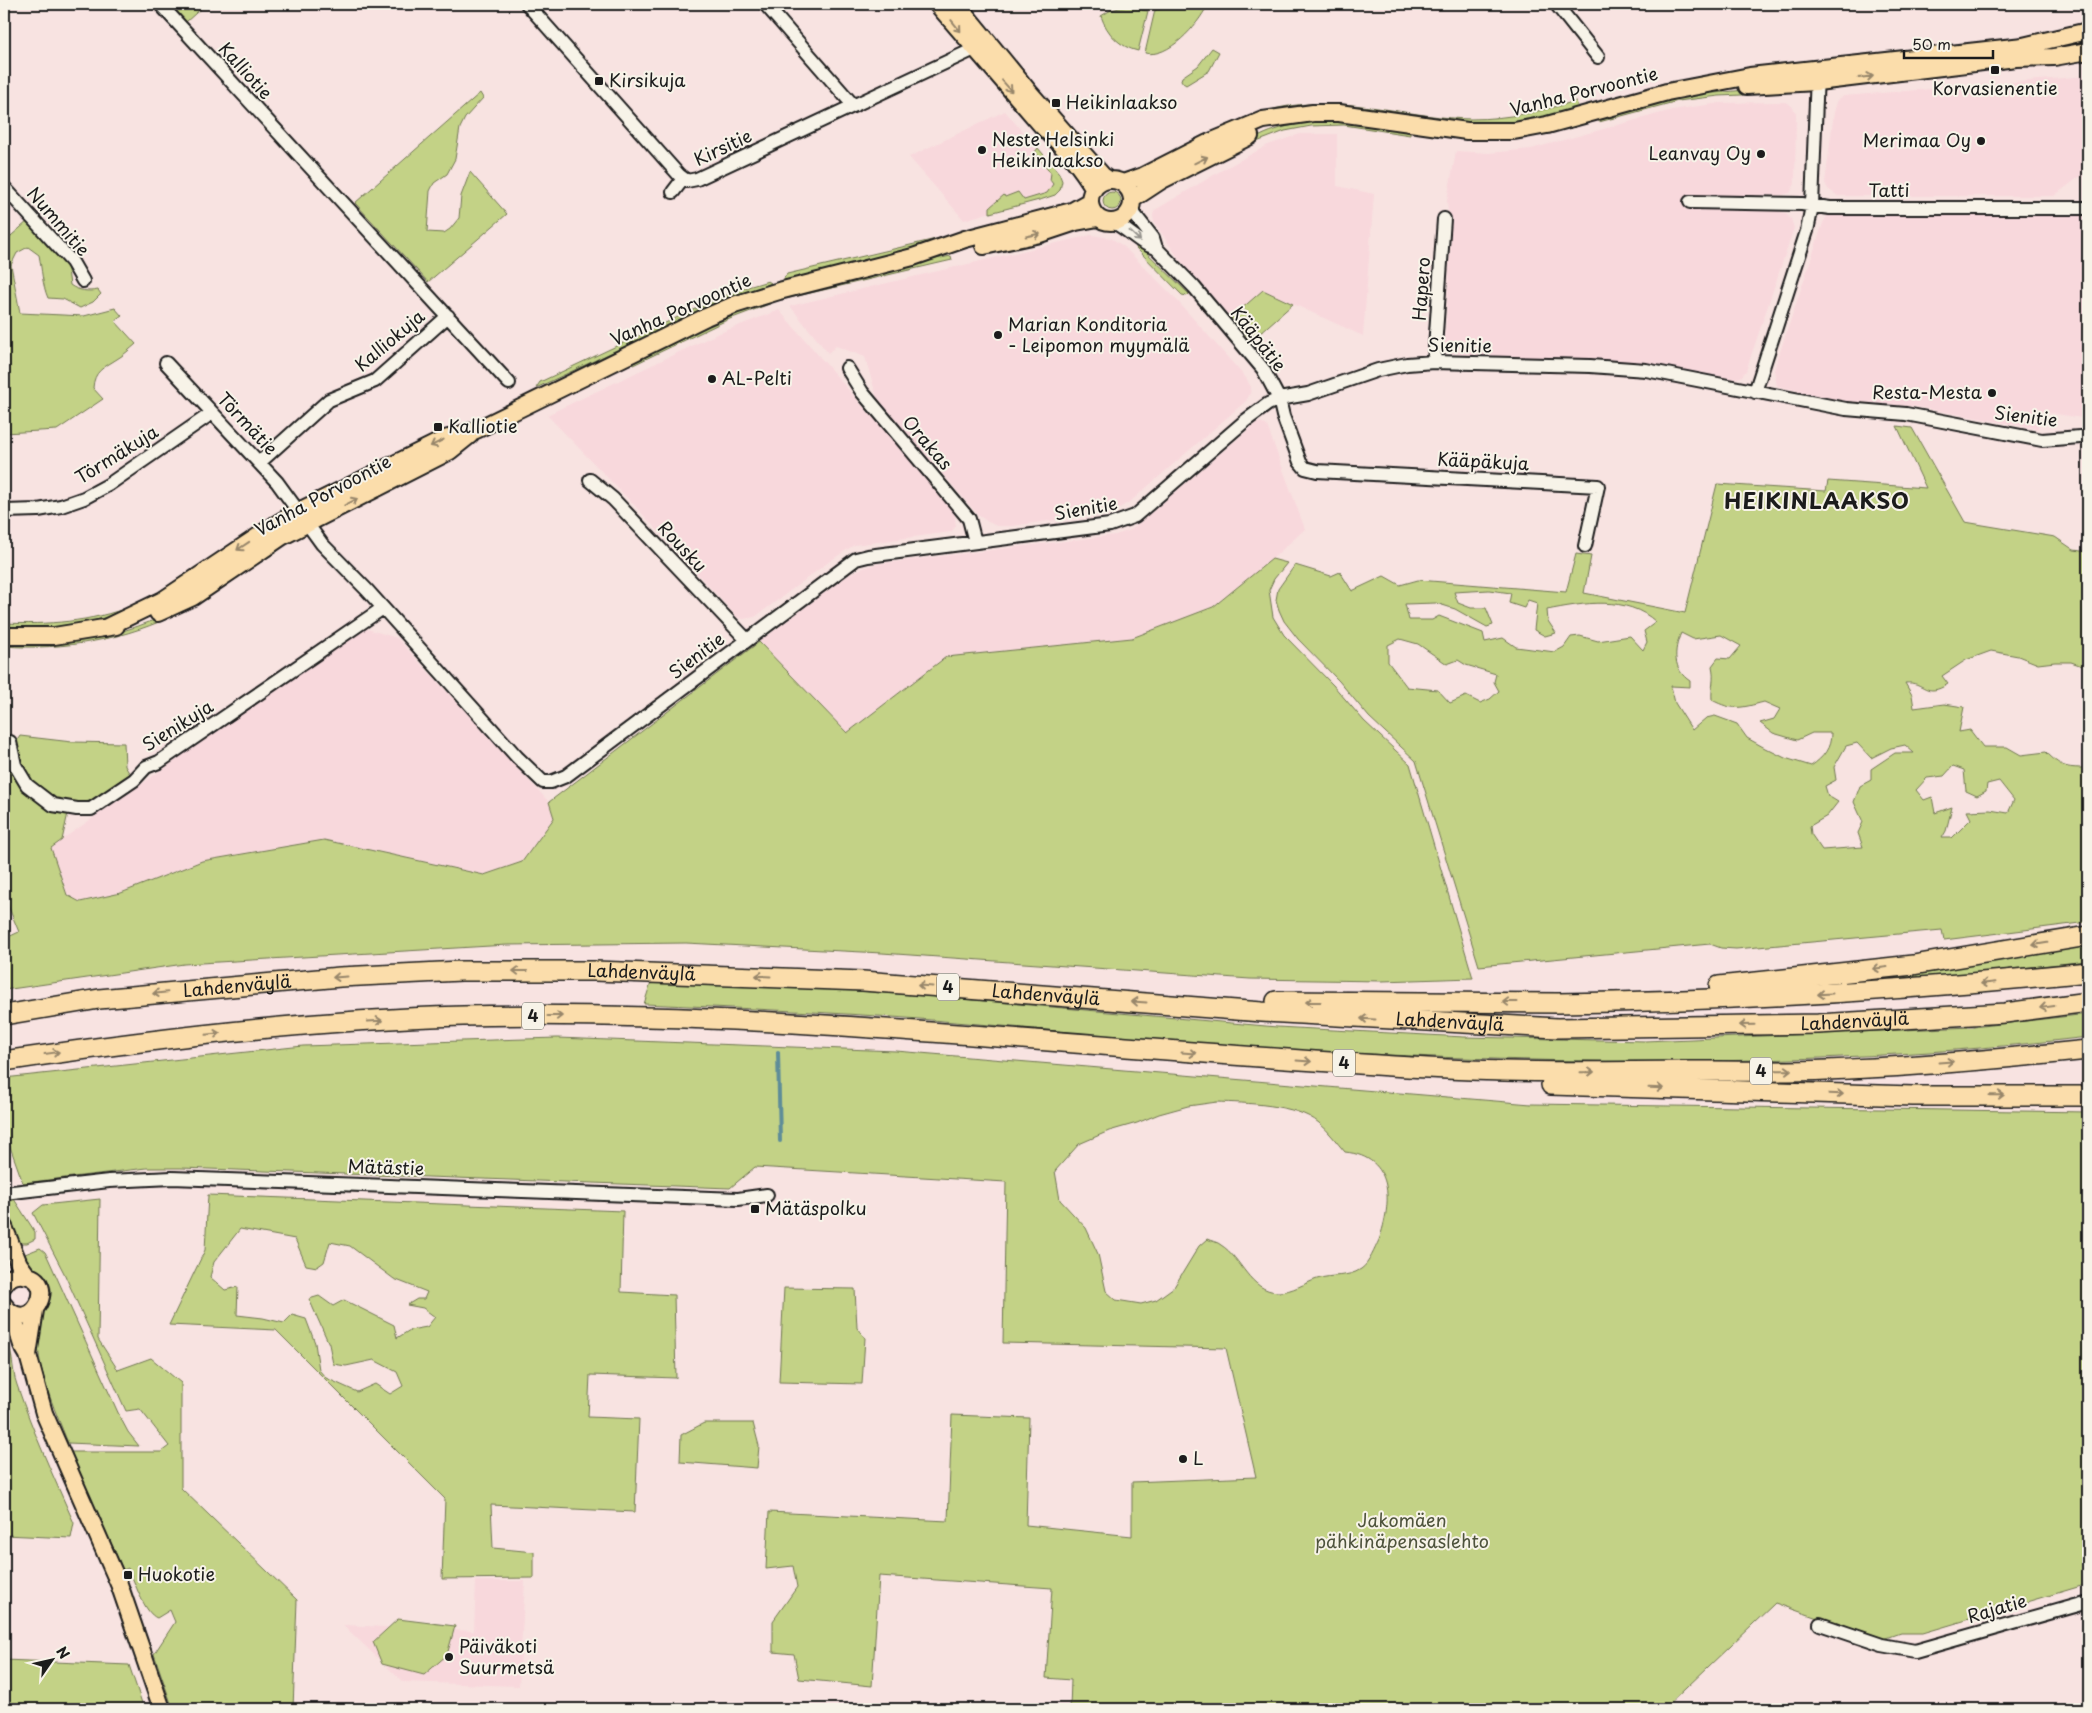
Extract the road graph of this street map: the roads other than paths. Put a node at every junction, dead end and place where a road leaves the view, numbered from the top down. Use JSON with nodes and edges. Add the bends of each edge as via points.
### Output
{"nodes":[{"id":1,"x":160,"y":4,"type":"edge"},
{"id":2,"x":527,"y":4,"type":"edge"},
{"id":3,"x":765,"y":4,"type":"edge"},
{"id":4,"x":937,"y":4,"type":"edge"},
{"id":5,"x":957,"y":4,"type":"edge"},
{"id":6,"x":1556,"y":4,"type":"edge"},
{"id":7,"x":2088,"y":31,"type":"edge"},
{"id":8,"x":982,"y":46,"type":"junction"},
{"id":9,"x":2088,"y":51,"type":"edge"},
{"id":10,"x":1598,"y":57,"type":"dead end"},
{"id":11,"x":1817,"y":75,"type":"junction"},
{"id":12,"x":853,"y":105,"type":"junction"},
{"id":13,"x":1278,"y":119,"type":"junction"},
{"id":14,"x":683,"y":179,"type":"junction"},
{"id":15,"x":1116,"y":181,"type":"junction"},
{"id":16,"x":4,"y":187,"type":"edge"},
{"id":17,"x":673,"y":192,"type":"dead end"},
{"id":18,"x":1092,"y":195,"type":"junction"},
{"id":19,"x":1690,"y":202,"type":"dead end"},
{"id":20,"x":1132,"y":204,"type":"junction"},
{"id":21,"x":1812,"y":206,"type":"junction"},
{"id":22,"x":2088,"y":208,"type":"edge"},
{"id":23,"x":1098,"y":218,"type":"junction"},
{"id":24,"x":1444,"y":219,"type":"dead end"},
{"id":25,"x":1115,"y":222,"type":"junction"},
{"id":26,"x":1156,"y":248,"type":"junction"},
{"id":27,"x":912,"y":257,"type":"junction"},
{"id":28,"x":83,"y":281,"type":"dead end"},
{"id":29,"x":448,"y":316,"type":"junction"},
{"id":30,"x":166,"y":362,"type":"dead end"},
{"id":31,"x":1434,"y":362,"type":"junction"},
{"id":32,"x":847,"y":368,"type":"dead end"},
{"id":33,"x":509,"y":383,"type":"dead end"},
{"id":34,"x":1754,"y":392,"type":"junction"},
{"id":35,"x":1279,"y":399,"type":"junction"},
{"id":36,"x":212,"y":413,"type":"junction"},
{"id":37,"x":2080,"y":437,"type":"dead end"},
{"id":38,"x":259,"y":463,"type":"junction"},
{"id":39,"x":1305,"y":468,"type":"joint"},
{"id":40,"x":590,"y":480,"type":"dead end"},
{"id":41,"x":4,"y":511,"type":"edge"},
{"id":42,"x":304,"y":518,"type":"junction"},
{"id":43,"x":975,"y":542,"type":"junction"},
{"id":44,"x":1585,"y":546,"type":"dead end"},
{"id":45,"x":383,"y":608,"type":"junction"},
{"id":46,"x":4,"y":636,"type":"edge"},
{"id":47,"x":747,"y":640,"type":"junction"},
{"id":48,"x":10,"y":742,"type":"dead end"},
{"id":49,"x":2088,"y":936,"type":"edge"},
{"id":50,"x":2088,"y":972,"type":"edge"},
{"id":51,"x":1559,"y":1002,"type":"junction"},
{"id":52,"x":2088,"y":1002,"type":"edge"},
{"id":53,"x":1188,"y":1006,"type":"junction"},
{"id":54,"x":4,"y":1015,"type":"edge"},
{"id":55,"x":2088,"y":1050,"type":"edge"},
{"id":56,"x":4,"y":1060,"type":"edge"},
{"id":57,"x":1433,"y":1069,"type":"junction"},
{"id":58,"x":2088,"y":1096,"type":"edge"},
{"id":59,"x":4,"y":1193,"type":"edge"},
{"id":60,"x":767,"y":1195,"type":"dead end"},
{"id":61,"x":4,"y":1227,"type":"edge"},
{"id":62,"x":4,"y":1264,"type":"edge"},
{"id":63,"x":27,"y":1275,"type":"junction"},
{"id":64,"x":5,"y":1284,"type":"edge"},
{"id":65,"x":7,"y":1307,"type":"edge"},
{"id":66,"x":35,"y":1310,"type":"junction"},
{"id":67,"x":28,"y":1355,"type":"junction"},
{"id":68,"x":2088,"y":1602,"type":"edge"},
{"id":69,"x":1820,"y":1624,"type":"dead end"},
{"id":70,"x":162,"y":1709,"type":"edge"}],
"edges":[{"from":1,"to":29,"type":"street","name":"Kalliotie"},
{"from":2,"to":14,"type":"street","name":"Kirsitie"},
{"from":3,"to":12,"type":"street"},
{"from":4,"to":8,"type":"main road","one_way":true},
{"from":5,"to":8,"type":"main road"},
{"from":6,"to":10,"type":"street"},
{"from":7,"to":11,"type":"main road","name":"Vanha Porvoontie","via":[[2023,46]]},
{"from":8,"to":12,"type":"street","name":"Kirsitie"},
{"from":8,"to":15,"type":"main road","via":[[1103,176]]},
{"from":8,"to":18,"type":"main road","one_way":true,"via":[[1042,126],[1083,172]]},
{"from":11,"to":9,"type":"main road","name":"Vanha Porvoontie","one_way":true,"via":[[2054,57]]},
{"from":11,"to":13,"type":"main road","name":"Vanha Porvoontie","via":[[1750,76],[1667,92],[1514,131],[1467,131],[1339,113]]},
{"from":11,"to":21,"type":"street"},
{"from":12,"to":14,"type":"street","name":"Kirsitie","via":[[697,180]]},
{"from":13,"to":15,"type":"main road","name":"Vanha Porvoontie","via":[[1263,120],[1234,131],[1143,176]]},
{"from":20,"to":13,"type":"main road","name":"Vanha Porvoontie","one_way":true,"via":[[1162,180]]},
{"from":14,"to":17,"type":"street"},
{"from":15,"to":18,"type":"main road","via":[[1100,183]]},
{"from":15,"to":20,"type":"main road","via":[[1130,190]]},
{"from":16,"to":28,"type":"street","name":"Nummitie","via":[[72,262]]},
{"from":18,"to":23,"type":"main road","via":[[1091,209]]},
{"from":18,"to":27,"type":"main road","name":"Vanha Porvoontie","via":[[1072,211],[955,242]]},
{"from":19,"to":21,"type":"street","name":"Tatti"},
{"from":20,"to":25,"type":"main road","via":[[1123,220]]},
{"from":20,"to":26,"type":"street","name":"Kääpätie"},
{"from":21,"to":22,"type":"street","name":"Tatti"},
{"from":21,"to":34,"type":"street","via":[[1807,231]]},
{"from":23,"to":25,"type":"main road"},
{"from":27,"to":23,"type":"main road","name":"Vanha Porvoontie","one_way":true,"via":[[937,256]]},
{"from":24,"to":31,"type":"street","name":"Hapero"},
{"from":25,"to":26,"type":"street","name":"Kääpätie","one_way":true,"via":[[1145,246]]},
{"from":26,"to":35,"type":"street","name":"Kääpätie","via":[[1194,287],[1263,369]]},
{"from":27,"to":42,"type":"main road","name":"Vanha Porvoontie","via":[[734,305],[476,430],[445,439]]},
{"from":29,"to":33,"type":"street","name":"Kalliotie"},
{"from":29,"to":38,"type":"street","name":"Kalliokuja","via":[[375,381],[329,400]]},
{"from":30,"to":36,"type":"street","name":"Törmätie"},
{"from":31,"to":34,"type":"street","name":"Sienitie","via":[[1646,370]]},
{"from":31,"to":35,"type":"street","name":"Sienitie","via":[[1378,370],[1308,394]]},
{"from":32,"to":43,"type":"street","name":"Orakas","via":[[862,392],[969,518]]},
{"from":34,"to":37,"type":"street","name":"Sienitie","via":[[1846,409],[1906,414],[2042,440]]},
{"from":35,"to":39,"type":"street","name":"Kääpätie","via":[[1292,442]]},
{"from":35,"to":43,"type":"street","name":"Sienitie","via":[[1245,421],[1135,516],[1110,525]]},
{"from":36,"to":38,"type":"street","name":"Törmätie"},
{"from":36,"to":41,"type":"street","name":"Törmäkuja","via":[[84,498],[37,510]]},
{"from":38,"to":42,"type":"street","name":"Törmätie","via":[[278,482]]},
{"from":39,"to":44,"type":"street","name":"Kääpäkuja","via":[[1598,486]]},
{"from":40,"to":47,"type":"street","name":"Rousku"},
{"from":42,"to":45,"type":"street","name":"Sienitie","via":[[322,544]]},
{"from":42,"to":46,"type":"main road","name":"Vanha Porvoontie","via":[[175,606],[129,624],[54,636]]},
{"from":43,"to":47,"type":"street","name":"Sienitie","via":[[856,559]]},
{"from":45,"to":47,"type":"street","name":"Sienitie","via":[[543,782],[566,776]]},
{"from":45,"to":48,"type":"street","name":"Sienikuja","via":[[159,762],[146,766],[134,780],[91,809],[53,805],[27,785],[15,765]]},
{"from":49,"to":51,"type":"highway","one_way":true,"via":[[1913,964]]},
{"from":50,"to":51,"type":"highway","one_way":true,"via":[[1954,986],[1819,994]]},
{"from":51,"to":53,"type":"highway","one_way":true,"via":[[1264,1001]]},
{"from":52,"to":53,"type":"highway","name":"Lahdenväylä","number":"4","one_way":true,"via":[[2005,1013],[1818,1024],[1557,1028]]},
{"from":53,"to":54,"type":"highway","name":"Lahdenväylä","number":"4","one_way":true,"via":[[854,980],[595,970],[340,977],[98,999]]},
{"from":57,"to":55,"type":"highway","number":"4","one_way":true,"via":[[1559,1073],[1827,1070]]},
{"from":56,"to":57,"type":"highway","number":"4","one_way":true,"via":[[119,1044],[337,1022],[463,1016],[592,1016],[865,1027]]},
{"from":57,"to":58,"type":"highway","one_way":true,"via":[[1545,1085],[1913,1096]]},
{"from":59,"to":60,"type":"street","name":"Mätästie","via":[[137,1179],[181,1178],[738,1200]]},
{"from":61,"to":63,"type":"main road"},
{"from":62,"to":64,"type":"main road"},
{"from":63,"to":64,"type":"main road","via":[[15,1276]]},
{"from":63,"to":66,"type":"main road","via":[[37,1282],[42,1292]]},
{"from":65,"to":66,"type":"main road","via":[[24,1315]]},
{"from":65,"to":67,"type":"main road"},
{"from":66,"to":67,"type":"main road"},
{"from":67,"to":70,"type":"main road","via":[[44,1413],[119,1584]]},
{"from":68,"to":69,"type":"street","name":"Rajatie","via":[[1915,1651],[1882,1645]]}]}
